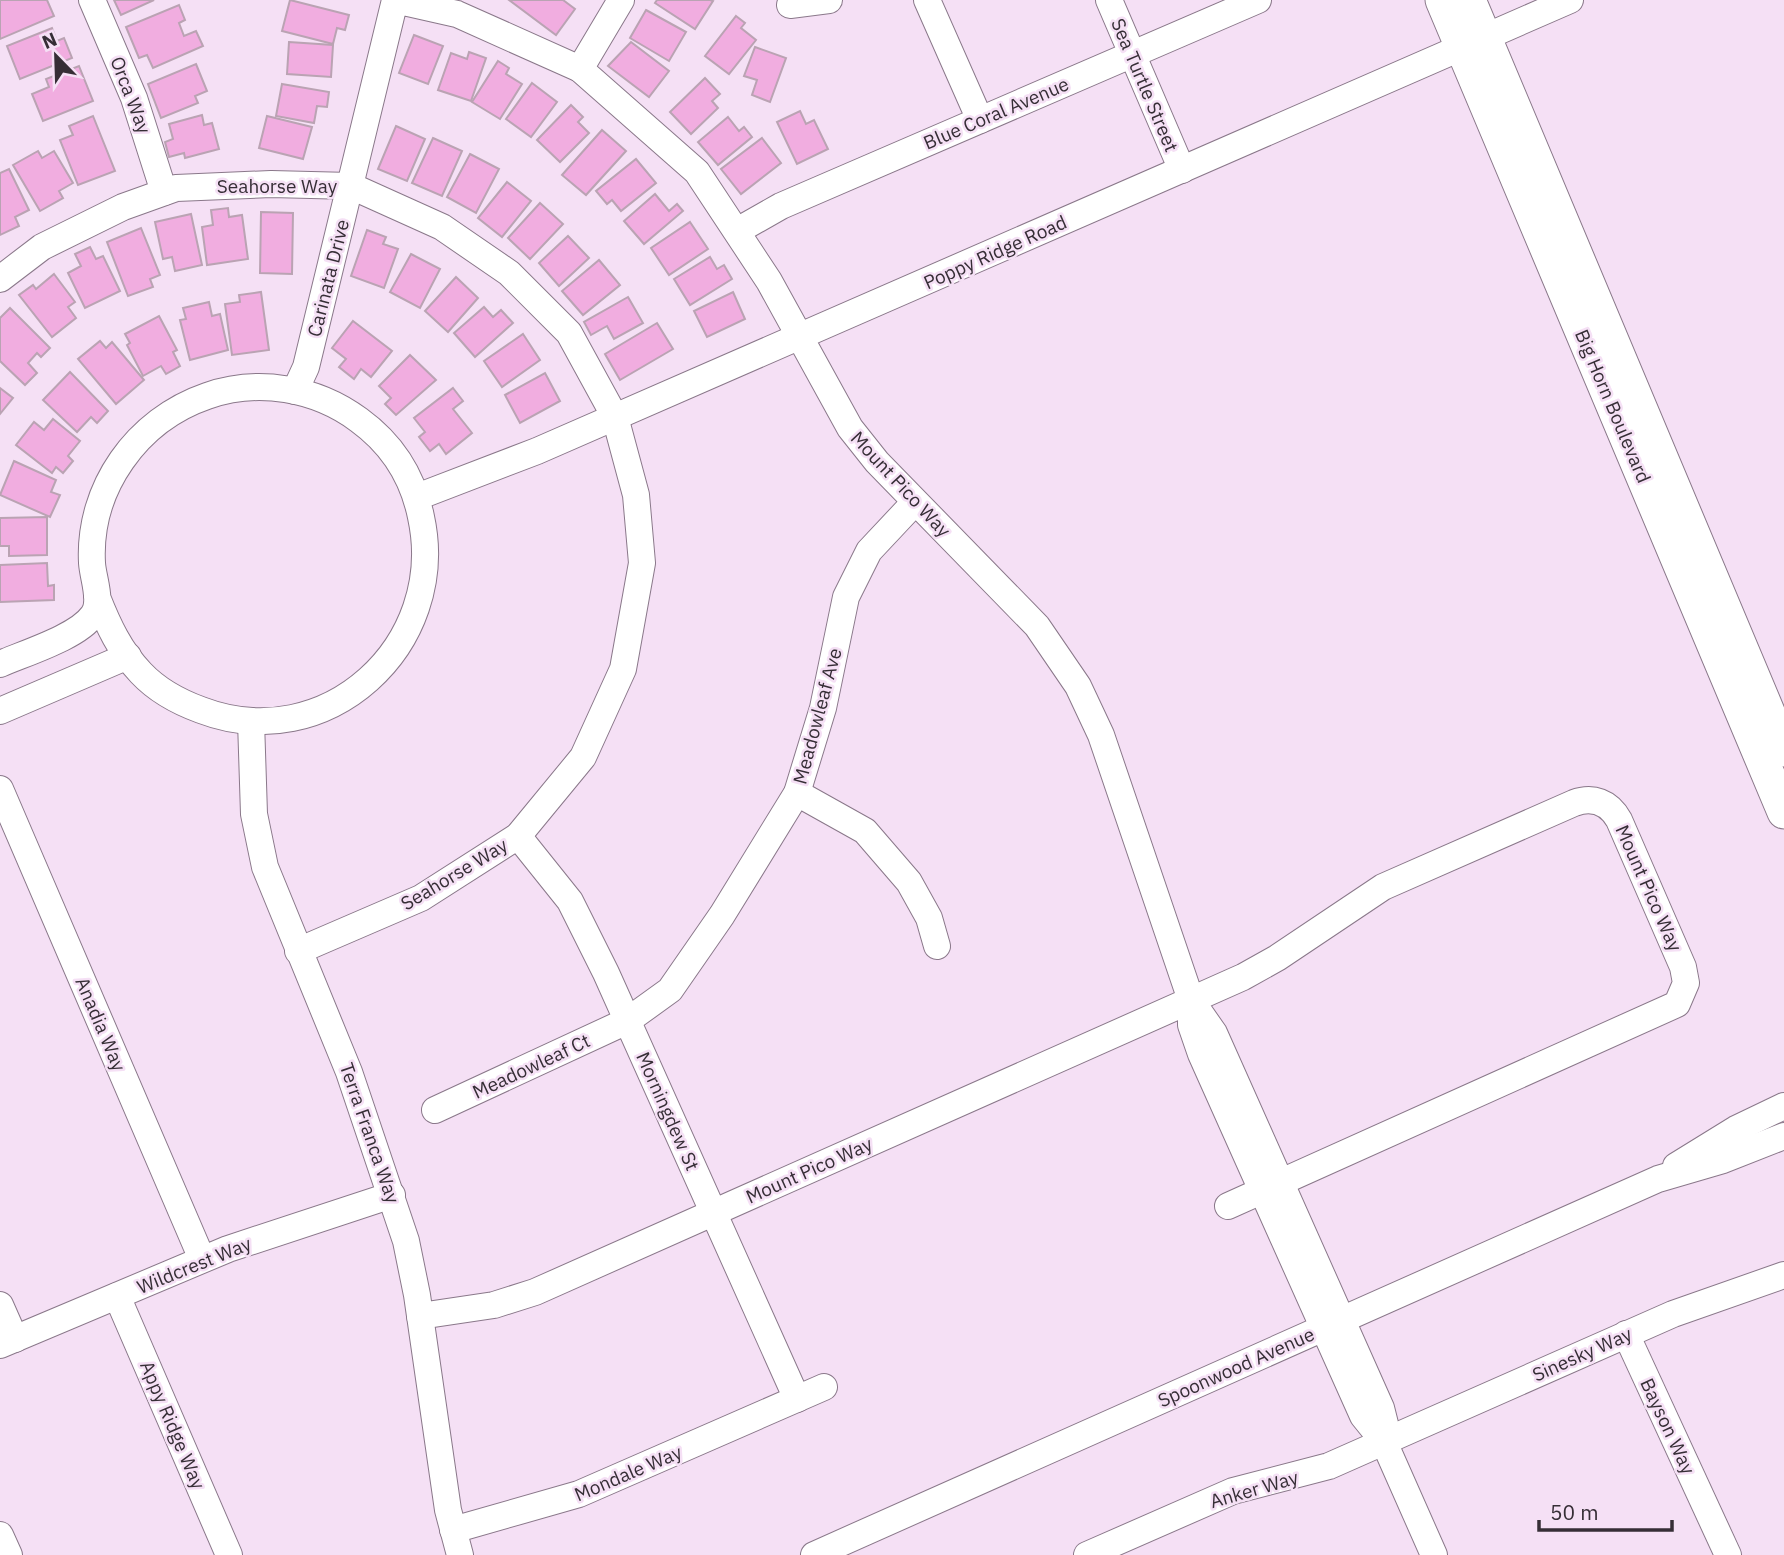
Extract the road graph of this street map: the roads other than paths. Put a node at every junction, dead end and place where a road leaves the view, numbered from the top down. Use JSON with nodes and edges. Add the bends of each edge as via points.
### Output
{"nodes":[{"id":1,"x":92,"y":0,"type":"edge"},
{"id":2,"x":395,"y":0,"type":"edge"},
{"id":3,"x":621,"y":0,"type":"edge"},
{"id":4,"x":829,"y":0,"type":"edge"},
{"id":5,"x":928,"y":0,"type":"edge"},
{"id":6,"x":1109,"y":0,"type":"edge"},
{"id":7,"x":1258,"y":0,"type":"edge"},
{"id":8,"x":1442,"y":0,"type":"edge"},
{"id":9,"x":1469,"y":0,"type":"edge"},
{"id":10,"x":1570,"y":0,"type":"edge"},
{"id":11,"x":790,"y":5,"type":"dead end"},
{"id":12,"x":1473,"y":42,"type":"junction"},
{"id":13,"x":1133,"y":54,"type":"junction"},
{"id":14,"x":580,"y":69,"type":"junction"},
{"id":15,"x":980,"y":120,"type":"junction"},
{"id":16,"x":1182,"y":170,"type":"junction"},
{"id":17,"x":351,"y":186,"type":"junction"},
{"id":18,"x":164,"y":192,"type":"junction"},
{"id":19,"x":737,"y":231,"type":"junction"},
{"id":20,"x":2,"y":272,"type":"edge"},
{"id":21,"x":801,"y":336,"type":"junction"},
{"id":22,"x":295,"y":391,"type":"junction"},
{"id":23,"x":615,"y":417,"type":"junction"},
{"id":24,"x":417,"y":497,"type":"junction"},
{"id":25,"x":915,"y":502,"type":"junction"},
{"id":26,"x":97,"y":597,"type":"junction"},
{"id":27,"x":128,"y":656,"type":"junction"},
{"id":28,"x":0,"y":664,"type":"edge"},
{"id":29,"x":0,"y":712,"type":"edge"},
{"id":30,"x":251,"y":721,"type":"junction"},
{"id":31,"x":1784,"y":750,"type":"edge"},
{"id":32,"x":0,"y":789,"type":"edge"},
{"id":33,"x":797,"y":793,"type":"junction"},
{"id":34,"x":1784,"y":813,"type":"edge"},
{"id":35,"x":518,"y":836,"type":"junction"},
{"id":36,"x":937,"y":946,"type":"dead end"},
{"id":37,"x":298,"y":951,"type":"junction"},
{"id":38,"x":1191,"y":1000,"type":"junction"},
{"id":39,"x":627,"y":1021,"type":"junction"},
{"id":40,"x":1784,"y":1106,"type":"edge"},
{"id":41,"x":435,"y":1110,"type":"dead end"},
{"id":42,"x":1784,"y":1136,"type":"edge"},
{"id":43,"x":1658,"y":1179,"type":"junction"},
{"id":44,"x":1271,"y":1187,"type":"junction"},
{"id":45,"x":391,"y":1195,"type":"junction"},
{"id":46,"x":1228,"y":1206,"type":"dead end"},
{"id":47,"x":713,"y":1212,"type":"junction"},
{"id":48,"x":202,"y":1259,"type":"junction"},
{"id":49,"x":1784,"y":1275,"type":"edge"},
{"id":50,"x":117,"y":1296,"type":"junction"},
{"id":51,"x":0,"y":1305,"type":"edge"},
{"id":52,"x":420,"y":1316,"type":"junction"},
{"id":53,"x":1332,"y":1324,"type":"junction"},
{"id":54,"x":1626,"y":1334,"type":"junction"},
{"id":55,"x":7,"y":1342,"type":"edge"},
{"id":56,"x":824,"y":1387,"type":"dead end"},
{"id":57,"x":797,"y":1399,"type":"junction"},
{"id":58,"x":1384,"y":1442,"type":"junction"},
{"id":59,"x":0,"y":1535,"type":"edge"},
{"id":60,"x":457,"y":1543,"type":"edge"},
{"id":61,"x":9,"y":1555,"type":"edge"},
{"id":62,"x":229,"y":1555,"type":"edge"},
{"id":63,"x":814,"y":1555,"type":"edge"},
{"id":64,"x":1087,"y":1555,"type":"edge"},
{"id":65,"x":1434,"y":1555,"type":"edge"},
{"id":66,"x":1728,"y":1555,"type":"edge"}],
"edges":[{"from":1,"to":18,"type":"street","name":"Orca Way","via":[[134,99]]},
{"from":2,"to":14,"type":"street","name":"Mount Pico Way","via":[[457,14]]},
{"from":2,"to":17,"type":"street","name":"Carinata Drive"},
{"from":3,"to":14,"type":"street"},
{"from":4,"to":11,"type":"street"},
{"from":5,"to":15,"type":"street"},
{"from":6,"to":13,"type":"street","name":"Sea Turtle Street"},
{"from":7,"to":13,"type":"street","name":"Blue Coral Avenue"},
{"from":8,"to":12,"type":"main road","name":"Big Horn Boulevard"},
{"from":9,"to":12,"type":"main road","name":"Big Horn Boulevard"},
{"from":10,"to":12,"type":"street","name":"Poppy Ridge Road"},
{"from":12,"to":16,"type":"street","name":"Poppy Ridge Road"},
{"from":12,"to":31,"type":"main road","name":"Big Horn Boulevard"},
{"from":12,"to":34,"type":"main road","name":"Big Horn Boulevard"},
{"from":13,"to":15,"type":"street","name":"Blue Coral Avenue"},
{"from":13,"to":16,"type":"street","name":"Sea Turtle Street"},
{"from":14,"to":19,"type":"street","name":"Mount Pico Way","via":[[697,172]]},
{"from":15,"to":19,"type":"street","name":"Blue Coral Avenue","via":[[781,206]]},
{"from":16,"to":21,"type":"street","name":"Poppy Ridge Road"},
{"from":17,"to":18,"type":"street","name":"Seahorse Way","via":[[271,184]]},
{"from":17,"to":22,"type":"street","name":"Carinata Drive","via":[[306,367]]},
{"from":17,"to":23,"type":"street","name":"Seahorse Way","via":[[442,227],[509,273],[569,333]]},
{"from":18,"to":20,"type":"street","name":"Seahorse Way","via":[[124,206]]},
{"from":19,"to":21,"type":"street","name":"Mount Pico Way"},
{"from":21,"to":23,"type":"street","name":"Poppy Ridge Road"},
{"from":21,"to":25,"type":"street","name":"Mount Pico Way","via":[[825,389],[850,428]]},
{"from":22,"to":24,"type":"street","via":[[338,407],[375,433],[404,469]]},
{"from":22,"to":26,"type":"street","via":[[244,388],[210,395],[164,417],[138,439],[109,481],[97,513],[92,547]]},
{"from":23,"to":24,"type":"street","name":"Poppy Ridge Road"},
{"from":23,"to":35,"type":"street","name":"Seahorse Way","via":[[636,495],[642,563],[624,670],[583,757]]},
{"from":24,"to":30,"type":"street","via":[[427,541],[424,586],[410,628],[384,666],[350,695],[309,714]]},
{"from":25,"to":33,"type":"street","name":"Meadowleaf Ave","via":[[869,551],[846,597],[822,708]]},
{"from":25,"to":38,"type":"street","name":"Mount Pico Way","via":[[1037,626],[1078,686],[1101,735]]},
{"from":26,"to":27,"type":"street","via":[[114,639]]},
{"from":26,"to":28,"type":"street","via":[[97,610],[85,624]]},
{"from":27,"to":29,"type":"street"},
{"from":27,"to":30,"type":"street","via":[[142,674],[178,701],[220,717]]},
{"from":30,"to":37,"type":"street","name":"Terra Franca Way","via":[[259,842],[273,892]]},
{"from":32,"to":48,"type":"street","name":"Anadia Way"},
{"from":33,"to":36,"type":"street","via":[[865,831],[909,882],[929,918]]},
{"from":33,"to":39,"type":"street","name":"Meadowleaf Ave","via":[[670,990]]},
{"from":35,"to":37,"type":"street","name":"Seahorse Way","via":[[421,898]]},
{"from":35,"to":39,"type":"street","name":"Morningdew St","via":[[570,901]]},
{"from":37,"to":45,"type":"street","name":"Terra Franca Way","via":[[349,1072]]},
{"from":38,"to":44,"type":"street","name":"Mount Pico Way","via":[[1214,1033]]},
{"from":38,"to":44,"type":"street","name":"Mount Pico Way","via":[[1268,964],[1383,887],[1588,799],[1602,802],[1619,820],[1683,967],[1686,983],[1677,1004]]},
{"from":38,"to":47,"type":"street","name":"Mount Pico Way"},
{"from":39,"to":41,"type":"street","name":"Meadowleaf Ct"},
{"from":39,"to":47,"type":"street","name":"Morningdew St"},
{"from":40,"to":43,"type":"street","name":"Spoonwood Avenue","via":[[1710,1144]]},
{"from":42,"to":43,"type":"street","name":"Spoonwood Avenue"},
{"from":43,"to":53,"type":"street","name":"Spoonwood Avenue"},
{"from":44,"to":46,"type":"street","name":"Mount Pico Way"},
{"from":44,"to":53,"type":"street","name":"Mount Pico Way"},
{"from":45,"to":48,"type":"street","name":"Wildcrest Way"},
{"from":45,"to":52,"type":"street","name":"Terra Franca Way","via":[[412,1264]]},
{"from":47,"to":52,"type":"street","name":"Mount Pico Way","via":[[522,1297]]},
{"from":47,"to":57,"type":"street","name":"Morningdew St"},
{"from":48,"to":50,"type":"street","name":"Wildcrest Way"},
{"from":49,"to":54,"type":"street","name":"Sinesky Way"},
{"from":50,"to":55,"type":"street","name":"Wildcrest Way"},
{"from":50,"to":62,"type":"street","name":"Appy Ridge Way"},
{"from":51,"to":55,"type":"street"},
{"from":52,"to":60,"type":"street","name":"Terra Franca Way"},
{"from":53,"to":58,"type":"street","name":"Mount Pico Way","via":[[1366,1423]]},
{"from":53,"to":63,"type":"street","name":"Spoonwood Avenue"},
{"from":54,"to":58,"type":"street","name":"Sinesky Way"},
{"from":54,"to":66,"type":"street","name":"Bayson Way"},
{"from":56,"to":57,"type":"street","name":"Mondale Way"},
{"from":57,"to":60,"type":"street","name":"Mondale Way"},
{"from":58,"to":64,"type":"street","name":"Anker Way","via":[[1309,1473],[1233,1491]]},
{"from":58,"to":65,"type":"street","name":"Mount Pico Way"},
{"from":59,"to":61,"type":"street"}]}
